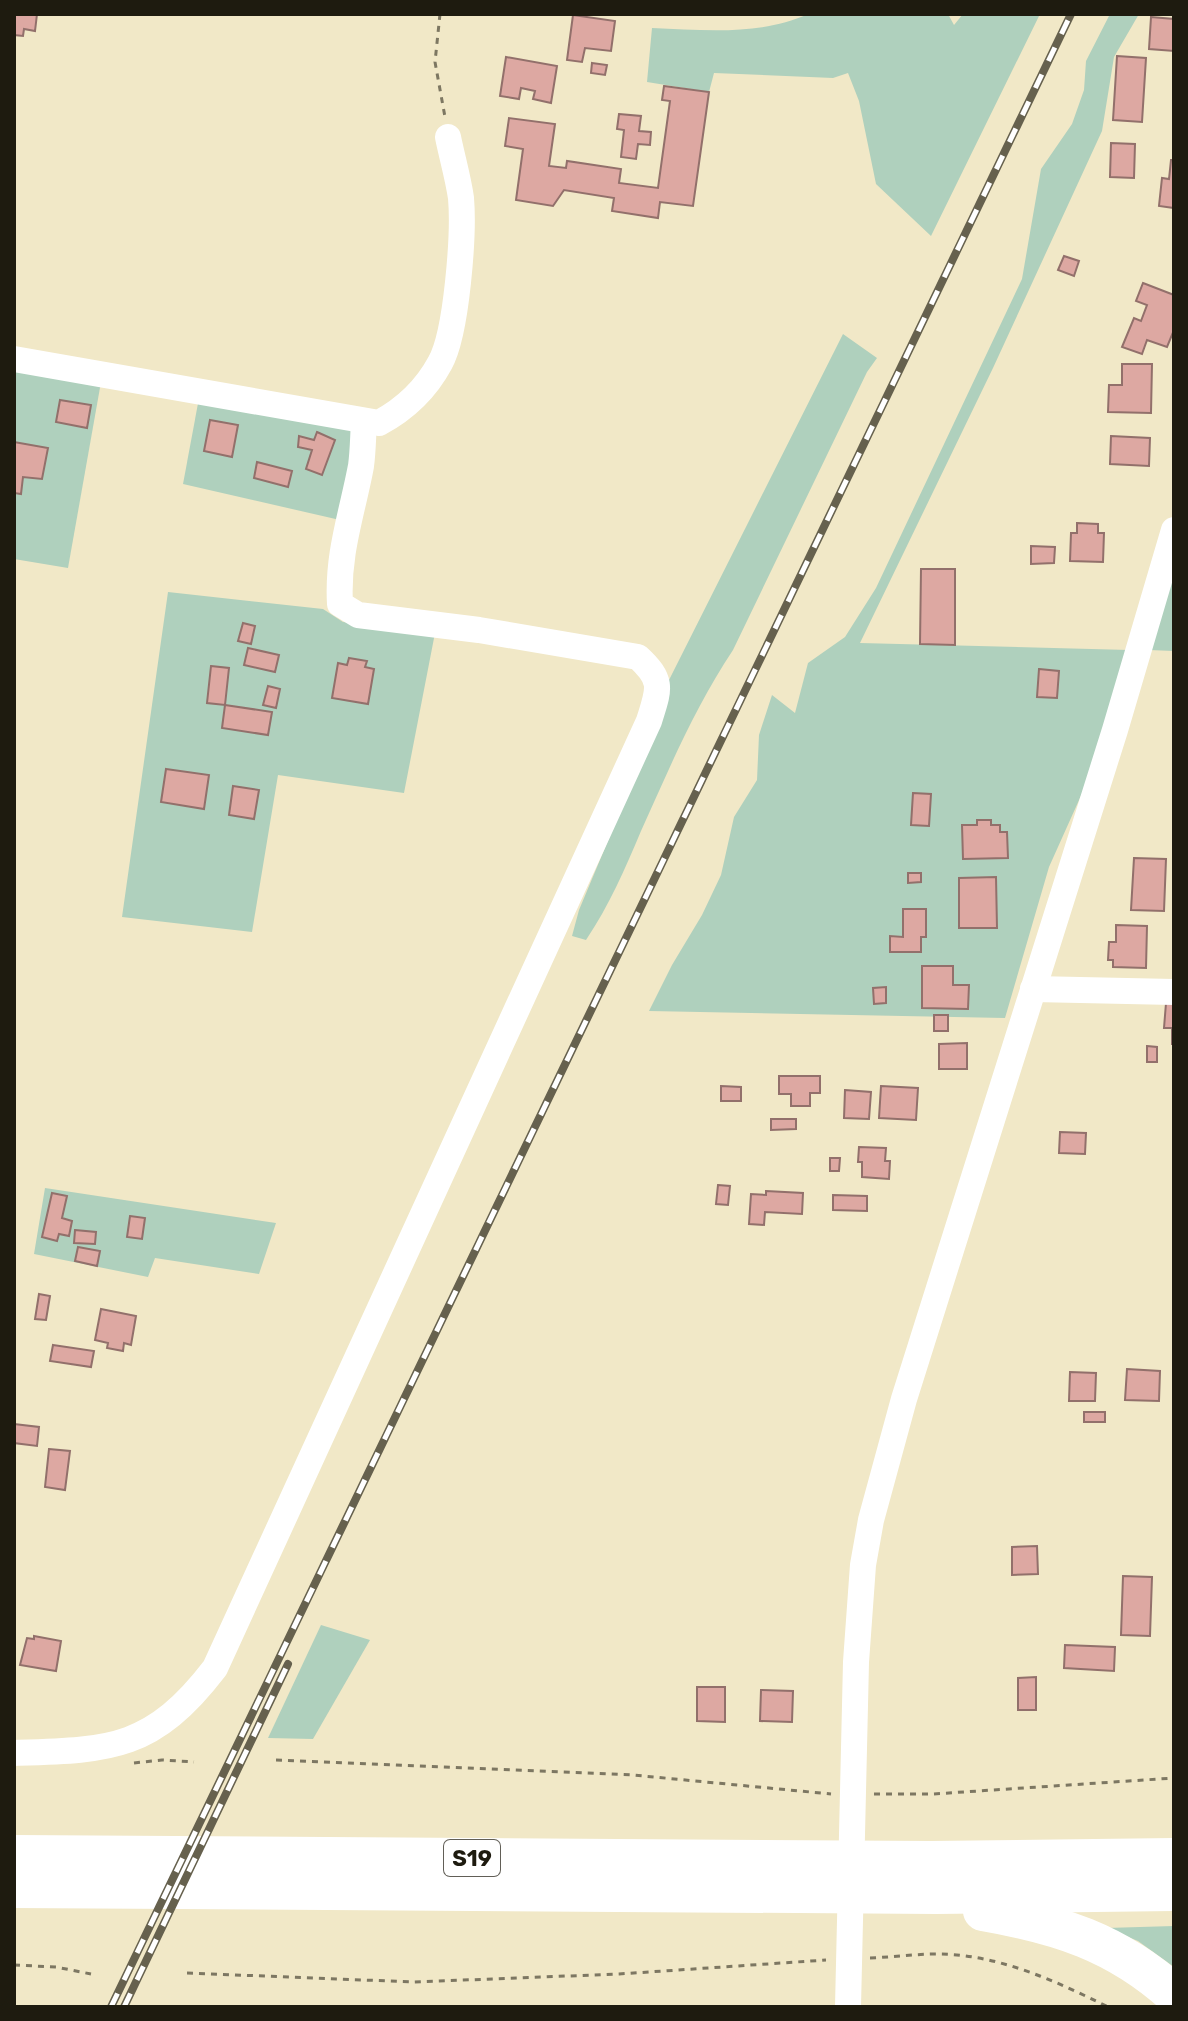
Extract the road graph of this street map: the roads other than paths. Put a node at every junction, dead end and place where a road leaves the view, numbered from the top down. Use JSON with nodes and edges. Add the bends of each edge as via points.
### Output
{"nodes":[{"id":1,"x":448,"y":137,"type":"road end"},
{"id":2,"x":14,"y":359,"type":"edge"},
{"id":3,"x":364,"y":422,"type":"junction"},
{"id":4,"x":1174,"y":530,"type":"edge"},
{"id":5,"x":1033,"y":989,"type":"junction"},
{"id":6,"x":1174,"y":992,"type":"edge"},
{"id":7,"x":14,"y":1753,"type":"edge"},
{"id":8,"x":14,"y":1855,"type":"edge"},
{"id":9,"x":1174,"y":1858,"type":"edge"},
{"id":10,"x":14,"y":1888,"type":"edge"},
{"id":11,"x":1174,"y":1891,"type":"edge"},
{"id":12,"x":855,"y":1893,"type":"junction"},
{"id":13,"x":1174,"y":1994,"type":"edge"},
{"id":14,"x":848,"y":2000,"type":"edge"}],
"edges":[{"from":1,"to":3,"type":"street","via":[[461,197],[461,238],[457,290],[442,360],[423,390],[396,414],[379,423]]},
{"from":2,"to":3,"type":"street"},
{"from":3,"to":7,"type":"street","via":[[338,577],[340,604],[358,615],[638,657],[655,673],[659,690],[215,1668],[178,1712],[128,1742],[84,1751]]},
{"from":4,"to":5,"type":"street"},
{"from":5,"to":6,"type":"street"},
{"from":5,"to":14,"type":"street","via":[[908,1385],[871,1520],[859,1608]]},
{"from":8,"to":9,"type":"highway","number":"S19"},
{"from":10,"to":12,"type":"highway","number":"S19"},
{"from":11,"to":12,"type":"highway","number":"S19"},
{"from":12,"to":13,"type":"highway","via":[[1020,1917],[1067,1930],[1123,1955]]}]}
